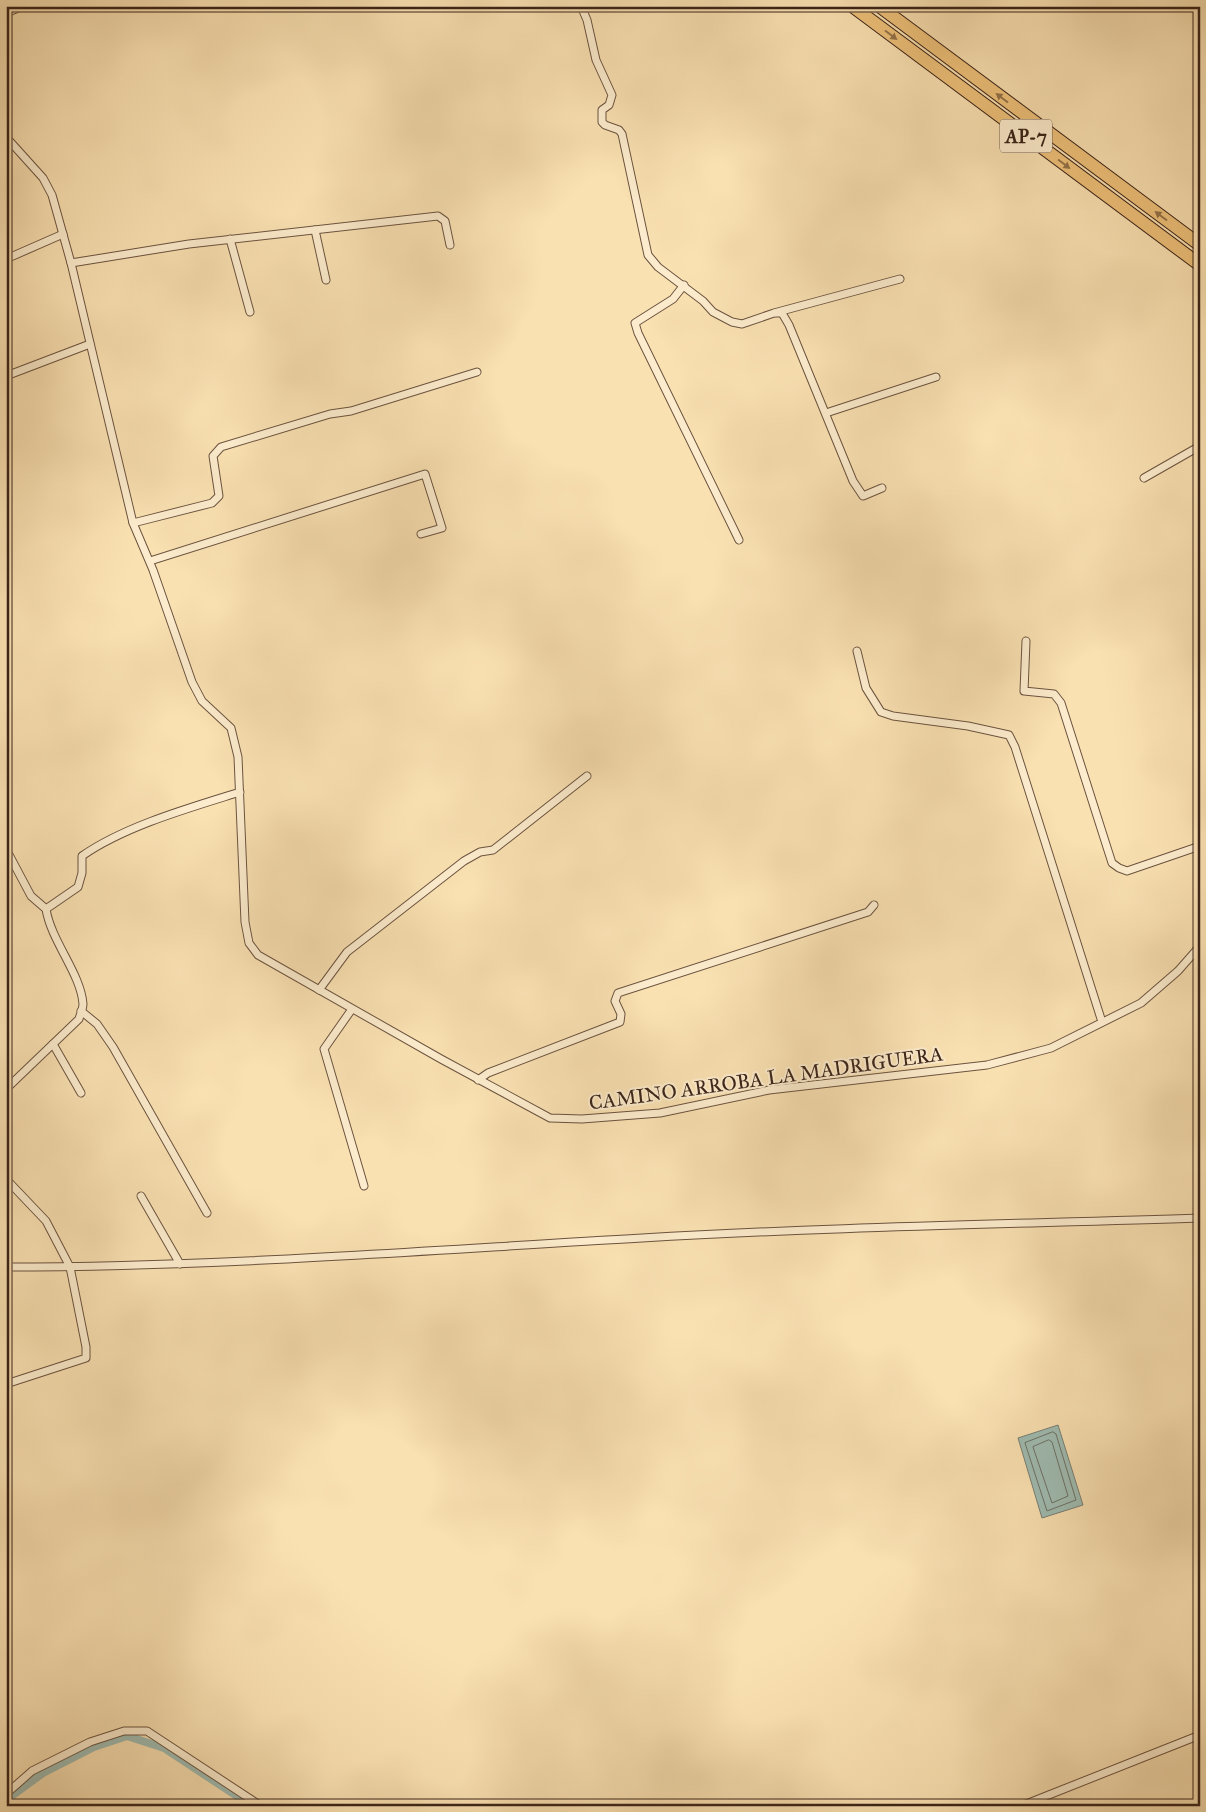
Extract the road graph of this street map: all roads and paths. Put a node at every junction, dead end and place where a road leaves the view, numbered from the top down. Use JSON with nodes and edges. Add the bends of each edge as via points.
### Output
{"nodes":[{"id":1,"x":23,"y":6,"type":"edge"},
{"id":2,"x":580,"y":6,"type":"edge"},
{"id":3,"x":852,"y":6,"type":"edge"},
{"id":4,"x":879,"y":6,"type":"edge"},
{"id":5,"x":6,"y":14,"type":"edge"},
{"id":6,"x":6,"y":137,"type":"edge"},
{"id":7,"x":315,"y":230,"type":"junction"},
{"id":8,"x":63,"y":234,"type":"junction"},
{"id":9,"x":230,"y":239,"type":"junction"},
{"id":10,"x":450,"y":245,"type":"dead end"},
{"id":11,"x":1200,"y":245,"type":"edge"},
{"id":12,"x":6,"y":258,"type":"edge"},
{"id":13,"x":71,"y":263,"type":"junction"},
{"id":14,"x":1200,"y":265,"type":"edge"},
{"id":15,"x":900,"y":279,"type":"dead end"},
{"id":16,"x":326,"y":280,"type":"dead end"},
{"id":17,"x":684,"y":285,"type":"junction"},
{"id":18,"x":250,"y":312,"type":"dead end"},
{"id":19,"x":774,"y":313,"type":"junction"},
{"id":20,"x":90,"y":344,"type":"junction"},
{"id":21,"x":477,"y":372,"type":"dead end"},
{"id":22,"x":6,"y":376,"type":"edge"},
{"id":23,"x":936,"y":377,"type":"dead end"},
{"id":24,"x":826,"y":413,"type":"junction"},
{"id":25,"x":1200,"y":446,"type":"edge"},
{"id":26,"x":1144,"y":478,"type":"dead end"},
{"id":27,"x":882,"y":488,"type":"dead end"},
{"id":28,"x":133,"y":523,"type":"junction"},
{"id":29,"x":421,"y":534,"type":"dead end"},
{"id":30,"x":739,"y":540,"type":"dead end"},
{"id":31,"x":150,"y":561,"type":"junction"},
{"id":32,"x":1026,"y":641,"type":"dead end"},
{"id":33,"x":857,"y":651,"type":"dead end"},
{"id":34,"x":587,"y":776,"type":"dead end"},
{"id":35,"x":240,"y":792,"type":"junction"},
{"id":36,"x":1200,"y":846,"type":"edge"},
{"id":37,"x":6,"y":849,"type":"edge"},
{"id":38,"x":874,"y":905,"type":"dead end"},
{"id":39,"x":46,"y":909,"type":"junction"},
{"id":40,"x":1200,"y":946,"type":"edge"},
{"id":41,"x":319,"y":990,"type":"junction"},
{"id":42,"x":352,"y":1009,"type":"junction"},
{"id":43,"x":81,"y":1011,"type":"junction"},
{"id":44,"x":1102,"y":1022,"type":"junction"},
{"id":45,"x":53,"y":1044,"type":"junction"},
{"id":46,"x":478,"y":1080,"type":"junction"},
{"id":47,"x":6,"y":1089,"type":"edge"},
{"id":48,"x":81,"y":1093,"type":"dead end"},
{"id":49,"x":6,"y":1179,"type":"edge"},
{"id":50,"x":364,"y":1186,"type":"dead end"},
{"id":51,"x":141,"y":1196,"type":"dead end"},
{"id":52,"x":207,"y":1213,"type":"dead end"},
{"id":53,"x":1200,"y":1218,"type":"edge"},
{"id":54,"x":180,"y":1264,"type":"junction"},
{"id":55,"x":6,"y":1267,"type":"edge"},
{"id":56,"x":70,"y":1267,"type":"junction"},
{"id":57,"x":6,"y":1384,"type":"edge"},
{"id":58,"x":1200,"y":1734,"type":"edge"},
{"id":59,"x":6,"y":1794,"type":"edge"},
{"id":60,"x":261,"y":1806,"type":"edge"},
{"id":61,"x":1021,"y":1806,"type":"edge"}],
"edges":[{"from":1,"to":5,"type":"street"},
{"from":2,"to":17,"type":"street","via":[[587,20],[596,60],[612,95],[609,105],[602,110],[602,122],[622,134],[648,255],[658,267]]},
{"from":3,"to":14,"type":"highway","number":"AP-7","one_way":true},
{"from":11,"to":4,"type":"highway","number":"AP-7","one_way":true},
{"from":6,"to":8,"type":"street","name":"CAMINO ARROBA LA MADRIGUERA","via":[[43,178],[52,195]]},
{"from":7,"to":9,"type":"street"},
{"from":7,"to":10,"type":"street","via":[[438,216],[445,221]]},
{"from":7,"to":16,"type":"street"},
{"from":8,"to":12,"type":"street"},
{"from":8,"to":13,"type":"street","name":"CAMINO ARROBA LA MADRIGUERA"},
{"from":9,"to":13,"type":"street"},
{"from":9,"to":18,"type":"street"},
{"from":13,"to":20,"type":"street","name":"CAMINO ARROBA LA MADRIGUERA"},
{"from":15,"to":19,"type":"street"},
{"from":17,"to":19,"type":"street","via":[[714,312],[732,322],[742,324]]},
{"from":17,"to":30,"type":"street","via":[[673,298],[635,323]]},
{"from":19,"to":24,"type":"street","via":[[782,313],[789,325]]},
{"from":20,"to":22,"type":"street"},
{"from":20,"to":28,"type":"street","name":"CAMINO ARROBA LA MADRIGUERA"},
{"from":21,"to":28,"type":"street","via":[[221,447],[213,456],[219,496],[212,503]]},
{"from":23,"to":24,"type":"street"},
{"from":24,"to":27,"type":"street","via":[[853,481],[863,496]]},
{"from":25,"to":26,"type":"street"},
{"from":28,"to":31,"type":"street","name":"CAMINO ARROBA LA MADRIGUERA"},
{"from":29,"to":31,"type":"street","via":[[442,528],[425,474]]},
{"from":31,"to":35,"type":"street","name":"CAMINO ARROBA LA MADRIGUERA","via":[[192,682],[202,701],[231,728],[238,756]]},
{"from":32,"to":36,"type":"street","via":[[1024,691],[1054,694],[1061,703],[1112,863],[1127,870]]},
{"from":33,"to":44,"type":"street","via":[[866,688],[881,712],[1009,735]]},
{"from":34,"to":41,"type":"street","via":[[493,850],[480,852],[464,861],[347,952]]},
{"from":35,"to":39,"type":"street","via":[[177,811],[96,846],[82,856],[78,887]]},
{"from":35,"to":41,"type":"street","name":"CAMINO ARROBA LA MADRIGUERA","via":[[244,922],[249,943],[258,955]]},
{"from":37,"to":39,"type":"street","via":[[31,896]]},
{"from":38,"to":46,"type":"street","via":[[868,912],[618,993],[615,1001],[621,1014],[620,1022],[488,1073]]},
{"from":39,"to":43,"type":"street","via":[[48,923],[74,976],[83,1005]]},
{"from":40,"to":44,"type":"street","name":"CAMINO ARROBA LA MADRIGUERA","via":[[1141,1004]]},
{"from":41,"to":42,"type":"street","name":"CAMINO ARROBA LA MADRIGUERA"},
{"from":42,"to":46,"type":"street","name":"CAMINO ARROBA LA MADRIGUERA"},
{"from":42,"to":50,"type":"street","via":[[324,1049]]},
{"from":43,"to":45,"type":"street","via":[[79,1019]]},
{"from":43,"to":52,"type":"street","via":[[98,1024],[113,1047]]},
{"from":44,"to":46,"type":"street","name":"CAMINO ARROBA LA MADRIGUERA","via":[[1051,1048],[987,1065],[769,1090],[660,1113],[582,1120],[550,1118]]},
{"from":45,"to":47,"type":"street"},
{"from":45,"to":48,"type":"street"},
{"from":49,"to":56,"type":"street","via":[[46,1221]]},
{"from":51,"to":54,"type":"street"},
{"from":53,"to":54,"type":"street","via":[[645,1238]]},
{"from":54,"to":56,"type":"street"},
{"from":55,"to":56,"type":"street"},
{"from":56,"to":57,"type":"street","via":[[86,1358]]},
{"from":58,"to":61,"type":"street"},
{"from":59,"to":60,"type":"street","via":[[32,1770],[90,1742],[124,1731],[147,1731]]}]}
